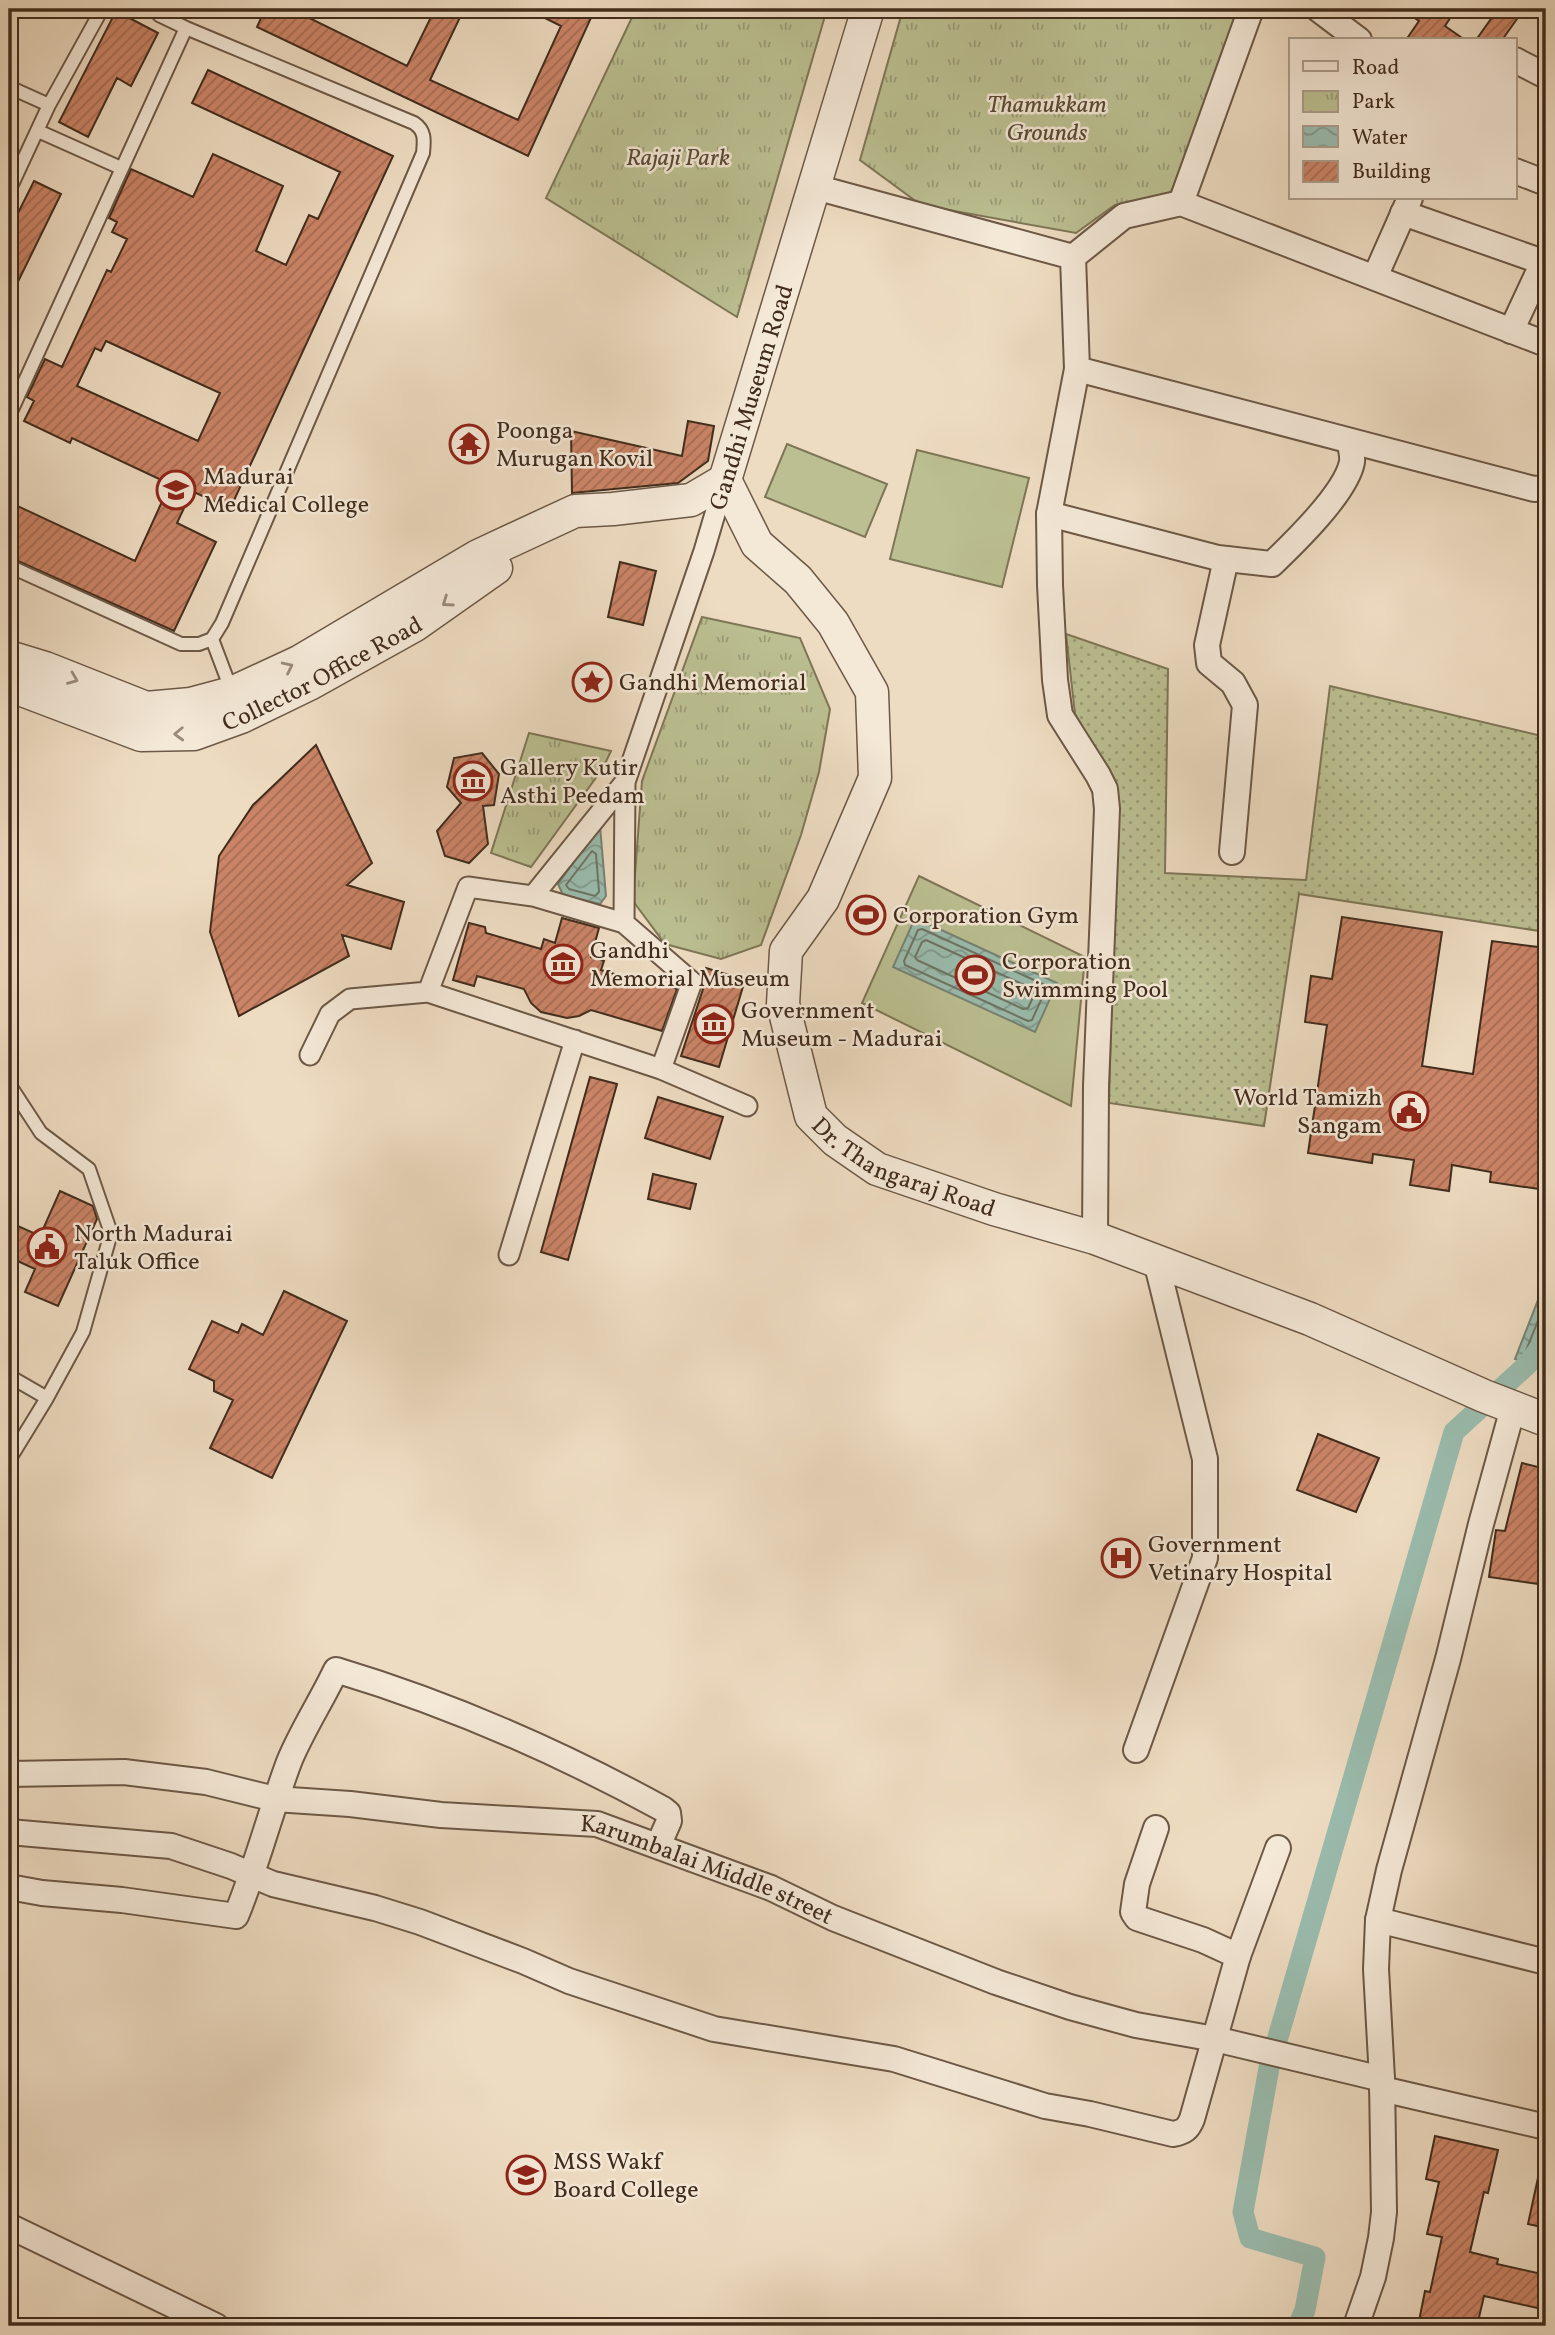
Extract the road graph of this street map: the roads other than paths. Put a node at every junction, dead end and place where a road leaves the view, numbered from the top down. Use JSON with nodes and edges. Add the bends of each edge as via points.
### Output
{"nodes":[{"id":1,"x":102,"y":9,"type":"edge"},
{"id":2,"x":154,"y":9,"type":"edge"},
{"id":3,"x":868,"y":9,"type":"edge"},
{"id":4,"x":1251,"y":9,"type":"edge"},
{"id":5,"x":1318,"y":9,"type":"edge"},
{"id":6,"x":1343,"y":17,"type":"edge"},
{"id":7,"x":186,"y":28,"type":"junction"},
{"id":8,"x":1358,"y":38,"type":"edge"},
{"id":9,"x":1516,"y":61,"type":"edge"},
{"id":10,"x":1546,"y":76,"type":"edge"},
{"id":11,"x":9,"y":87,"type":"edge"},
{"id":12,"x":49,"y":106,"type":"junction"},
{"id":13,"x":38,"y":131,"type":"junction"},
{"id":14,"x":121,"y":168,"type":"junction"},
{"id":15,"x":1516,"y":171,"type":"edge"},
{"id":16,"x":1546,"y":183,"type":"edge"},
{"id":17,"x":814,"y":187,"type":"junction"},
{"id":18,"x":9,"y":191,"type":"edge"},
{"id":19,"x":1181,"y":203,"type":"junction"},
{"id":20,"x":1407,"y":205,"type":"edge"},
{"id":21,"x":1073,"y":257,"type":"junction"},
{"id":22,"x":1545,"y":259,"type":"edge"},
{"id":23,"x":1375,"y":277,"type":"junction"},
{"id":24,"x":1511,"y":331,"type":"junction"},
{"id":25,"x":1546,"y":344,"type":"edge"},
{"id":26,"x":1077,"y":369,"type":"junction"},
{"id":27,"x":15,"y":384,"type":"edge"},
{"id":28,"x":9,"y":416,"type":"edge"},
{"id":29,"x":1350,"y":441,"type":"junction"},
{"id":30,"x":725,"y":480,"type":"junction"},
{"id":31,"x":1546,"y":488,"type":"edge"},
{"id":32,"x":1049,"y":514,"type":"junction"},
{"id":33,"x":1226,"y":559,"type":"junction"},
{"id":34,"x":9,"y":566,"type":"edge"},
{"id":35,"x":212,"y":639,"type":"junction"},
{"id":36,"x":9,"y":657,"type":"edge"},
{"id":37,"x":9,"y":685,"type":"edge"},
{"id":38,"x":237,"y":705,"type":"junction"},
{"id":39,"x":625,"y":782,"type":"junction"},
{"id":40,"x":1232,"y":852,"type":"dead end"},
{"id":41,"x":533,"y":896,"type":"junction"},
{"id":42,"x":624,"y":923,"type":"junction"},
{"id":43,"x":428,"y":992,"type":"junction"},
{"id":44,"x":575,"y":1040,"type":"junction"},
{"id":45,"x":310,"y":1055,"type":"dead end"},
{"id":46,"x":661,"y":1069,"type":"junction"},
{"id":47,"x":9,"y":1084,"type":"edge"},
{"id":48,"x":747,"y":1106,"type":"dead end"},
{"id":49,"x":1095,"y":1238,"type":"junction"},
{"id":50,"x":509,"y":1255,"type":"dead end"},
{"id":51,"x":1156,"y":1261,"type":"junction"},
{"id":52,"x":9,"y":1376,"type":"edge"},
{"id":53,"x":47,"y":1398,"type":"junction"},
{"id":54,"x":1503,"y":1404,"type":"junction"},
{"id":55,"x":1546,"y":1420,"type":"edge"},
{"id":56,"x":9,"y":1460,"type":"edge"},
{"id":57,"x":1136,"y":1750,"type":"dead end"},
{"id":58,"x":9,"y":1773,"type":"edge"},
{"id":59,"x":275,"y":1799,"type":"junction"},
{"id":60,"x":1156,"y":1828,"type":"dead end"},
{"id":61,"x":9,"y":1832,"type":"edge"},
{"id":62,"x":658,"y":1846,"type":"junction"},
{"id":63,"x":1278,"y":1848,"type":"dead end"},
{"id":64,"x":253,"y":1875,"type":"junction"},
{"id":65,"x":9,"y":1887,"type":"edge"},
{"id":66,"x":1378,"y":1920,"type":"junction"},
{"id":67,"x":1238,"y":1956,"type":"junction"},
{"id":68,"x":1546,"y":1962,"type":"edge"},
{"id":69,"x":1215,"y":2039,"type":"junction"},
{"id":70,"x":1382,"y":2084,"type":"junction"},
{"id":71,"x":1546,"y":2127,"type":"edge"},
{"id":72,"x":9,"y":2225,"type":"edge"},
{"id":73,"x":216,"y":2326,"type":"edge"},
{"id":74,"x":1356,"y":2326,"type":"edge"}],
"edges":[{"from":1,"to":12,"type":"lane"},
{"from":2,"to":7,"type":"lane"},
{"from":3,"to":17,"type":"street","name":"Gandhi Museum Road"},
{"from":4,"to":19,"type":"street"},
{"from":5,"to":6,"type":"street"},
{"from":6,"to":8,"type":"street"},
{"from":7,"to":14,"type":"lane"},
{"from":7,"to":35,"type":"lane","via":[[414,123],[424,136],[423,153]]},
{"from":9,"to":10,"type":"street"},
{"from":11,"to":12,"type":"lane"},
{"from":12,"to":13,"type":"lane"},
{"from":13,"to":14,"type":"lane"},
{"from":13,"to":18,"type":"lane"},
{"from":14,"to":27,"type":"lane"},
{"from":15,"to":16,"type":"street"},
{"from":17,"to":21,"type":"street"},
{"from":17,"to":30,"type":"street","name":"Gandhi Museum Road"},
{"from":19,"to":21,"type":"street","via":[[1124,216]]},
{"from":19,"to":23,"type":"street"},
{"from":20,"to":22,"type":"street"},
{"from":20,"to":23,"type":"street"},
{"from":21,"to":26,"type":"street"},
{"from":22,"to":24,"type":"street"},
{"from":23,"to":24,"type":"street"},
{"from":24,"to":25,"type":"street"},
{"from":26,"to":29,"type":"street"},
{"from":26,"to":32,"type":"street"},
{"from":27,"to":28,"type":"lane"},
{"from":29,"to":31,"type":"street","via":[[1534,489]]},
{"from":29,"to":33,"type":"street","via":[[1352,462],[1313,525],[1272,564]]},
{"from":30,"to":38,"type":"street","name":"Collector Office Road","via":[[691,499],[613,509],[572,534],[492,570],[415,625],[311,682]]},
{"from":30,"to":39,"type":"street","name":"Gandhi Museum Road"},
{"from":30,"to":49,"type":"street","name":"Dr. Thangaraj Road","via":[[757,544],[798,580],[833,623],[872,692],[875,778],[823,899],[786,951],[783,1004],[811,1116],[835,1140],[877,1169]]},
{"from":32,"to":33,"type":"street"},
{"from":32,"to":49,"type":"street","via":[[1060,715],[1098,775],[1107,809]]},
{"from":33,"to":40,"type":"street","via":[[1207,645],[1209,663],[1233,683],[1245,705]]},
{"from":34,"to":35,"type":"lane","via":[[181,644]]},
{"from":35,"to":38,"type":"lane"},
{"from":36,"to":38,"type":"street","name":"Collector Office Road","one_way":true,"via":[[146,708]]},
{"from":38,"to":37,"type":"street","name":"Collector Office Road","one_way":true,"via":[[194,734],[141,735]]},
{"from":39,"to":41,"type":"street","name":"Gandhi Museum Road"},
{"from":39,"to":42,"type":"street","name":"Gandhi Museum Road"},
{"from":41,"to":42,"type":"street"},
{"from":41,"to":43,"type":"street","via":[[468,887]]},
{"from":42,"to":46,"type":"street","via":[[692,982]]},
{"from":43,"to":44,"type":"street"},
{"from":43,"to":45,"type":"street","via":[[350,999],[330,1014]]},
{"from":44,"to":46,"type":"street"},
{"from":44,"to":50,"type":"street"},
{"from":46,"to":48,"type":"street"},
{"from":47,"to":53,"type":"lane","via":[[41,1133],[89,1169],[111,1233],[83,1332]]},
{"from":49,"to":51,"type":"street","name":"Dr. Thangaraj Road"},
{"from":51,"to":54,"type":"street","name":"Dr. Thangaraj Road","via":[[1310,1319]]},
{"from":51,"to":57,"type":"street","via":[[1205,1459],[1205,1558]]},
{"from":52,"to":53,"type":"lane"},
{"from":53,"to":56,"type":"lane"},
{"from":54,"to":55,"type":"street","name":"Dr. Thangaraj Road"},
{"from":54,"to":66,"type":"street","via":[[1481,1524]]},
{"from":58,"to":59,"type":"street","name":"Karumbalai Middle street","via":[[124,1772],[206,1782]]},
{"from":59,"to":62,"type":"street","name":"Karumbalai Middle street","via":[[597,1824]]},
{"from":59,"to":62,"type":"street","via":[[336,1670],[434,1703],[537,1746],[663,1809],[669,1821]]},
{"from":59,"to":64,"type":"street"},
{"from":60,"to":67,"type":"street","via":[[1137,1884],[1133,1912],[1137,1918]]},
{"from":61,"to":64,"type":"street","via":[[171,1846]]},
{"from":62,"to":69,"type":"street","name":"Karumbalai Middle street","via":[[996,1982],[1136,2025]]},
{"from":63,"to":67,"type":"street"},
{"from":64,"to":65,"type":"street","via":[[236,1916]]},
{"from":64,"to":69,"type":"street","via":[[419,1922],[714,2029],[894,2059],[1045,2106],[1173,2134],[1188,2128]]},
{"from":66,"to":68,"type":"street"},
{"from":66,"to":70,"type":"street"},
{"from":67,"to":69,"type":"street"},
{"from":69,"to":70,"type":"street","name":"Karumbalai Middle street"},
{"from":70,"to":71,"type":"street","name":"Karumbalai Middle street"},
{"from":70,"to":74,"type":"street","via":[[1384,2212],[1373,2277]]},
{"from":72,"to":73,"type":"street"}]}
